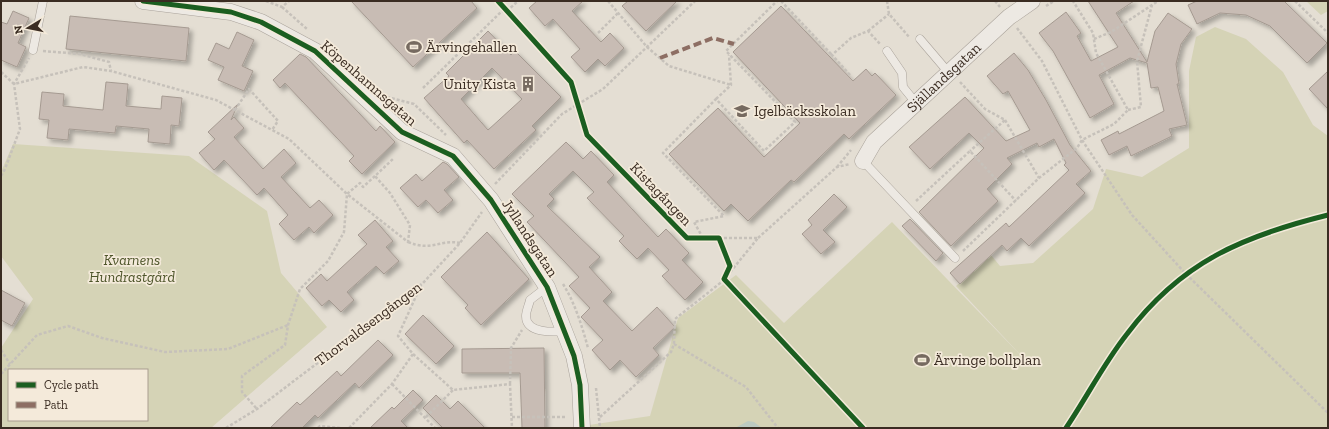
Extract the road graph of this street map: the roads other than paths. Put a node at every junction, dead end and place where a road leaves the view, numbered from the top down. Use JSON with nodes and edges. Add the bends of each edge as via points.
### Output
{"nodes":[{"id":1,"x":43,"y":1,"type":"edge"},
{"id":2,"x":143,"y":1,"type":"edge"},
{"id":3,"x":1032,"y":1,"type":"edge"},
{"id":4,"x":920,"y":39,"type":"road end"},
{"id":5,"x":33,"y":50,"type":"road end"},
{"id":6,"x":887,"y":51,"type":"road end"},
{"id":7,"x":954,"y":77,"type":"junction"},
{"id":8,"x":916,"y":103,"type":"junction"},
{"id":9,"x":863,"y":161,"type":"joint"},
{"id":10,"x":492,"y":193,"type":"joint"},
{"id":11,"x":955,"y":258,"type":"road end"},
{"id":12,"x":547,"y":287,"type":"junction"},
{"id":13,"x":566,"y":331,"type":"junction"},
{"id":14,"x":582,"y":422,"type":"edge"}],
"edges":[{"from":1,"to":5,"type":"lane"},
{"from":2,"to":10,"type":"street","name":"Köpenhamnsgatan","via":[[231,12],[261,22],[287,35],[315,51],[402,132],[453,156]]},
{"from":3,"to":7,"type":"street","name":"Själlandsgatan","via":[[1009,18]]},
{"from":4,"to":7,"type":"lane"},
{"from":6,"to":8,"type":"lane","via":[[902,73],[903,87]]},
{"from":7,"to":8,"type":"street","name":"Själlandsgatan"},
{"from":8,"to":9,"type":"street","name":"Själlandsgatan","via":[[874,142]]},
{"from":9,"to":11,"type":"lane"},
{"from":10,"to":12,"type":"street","name":"Jyllandsgatan"},
{"from":12,"to":13,"type":"street","name":"Jyllandsgatan"},
{"from":12,"to":13,"type":"lane","via":[[530,300],[527,321],[534,328],[549,332]]},
{"from":13,"to":14,"type":"street","name":"Jyllandsgatan","via":[[580,385]]}]}
